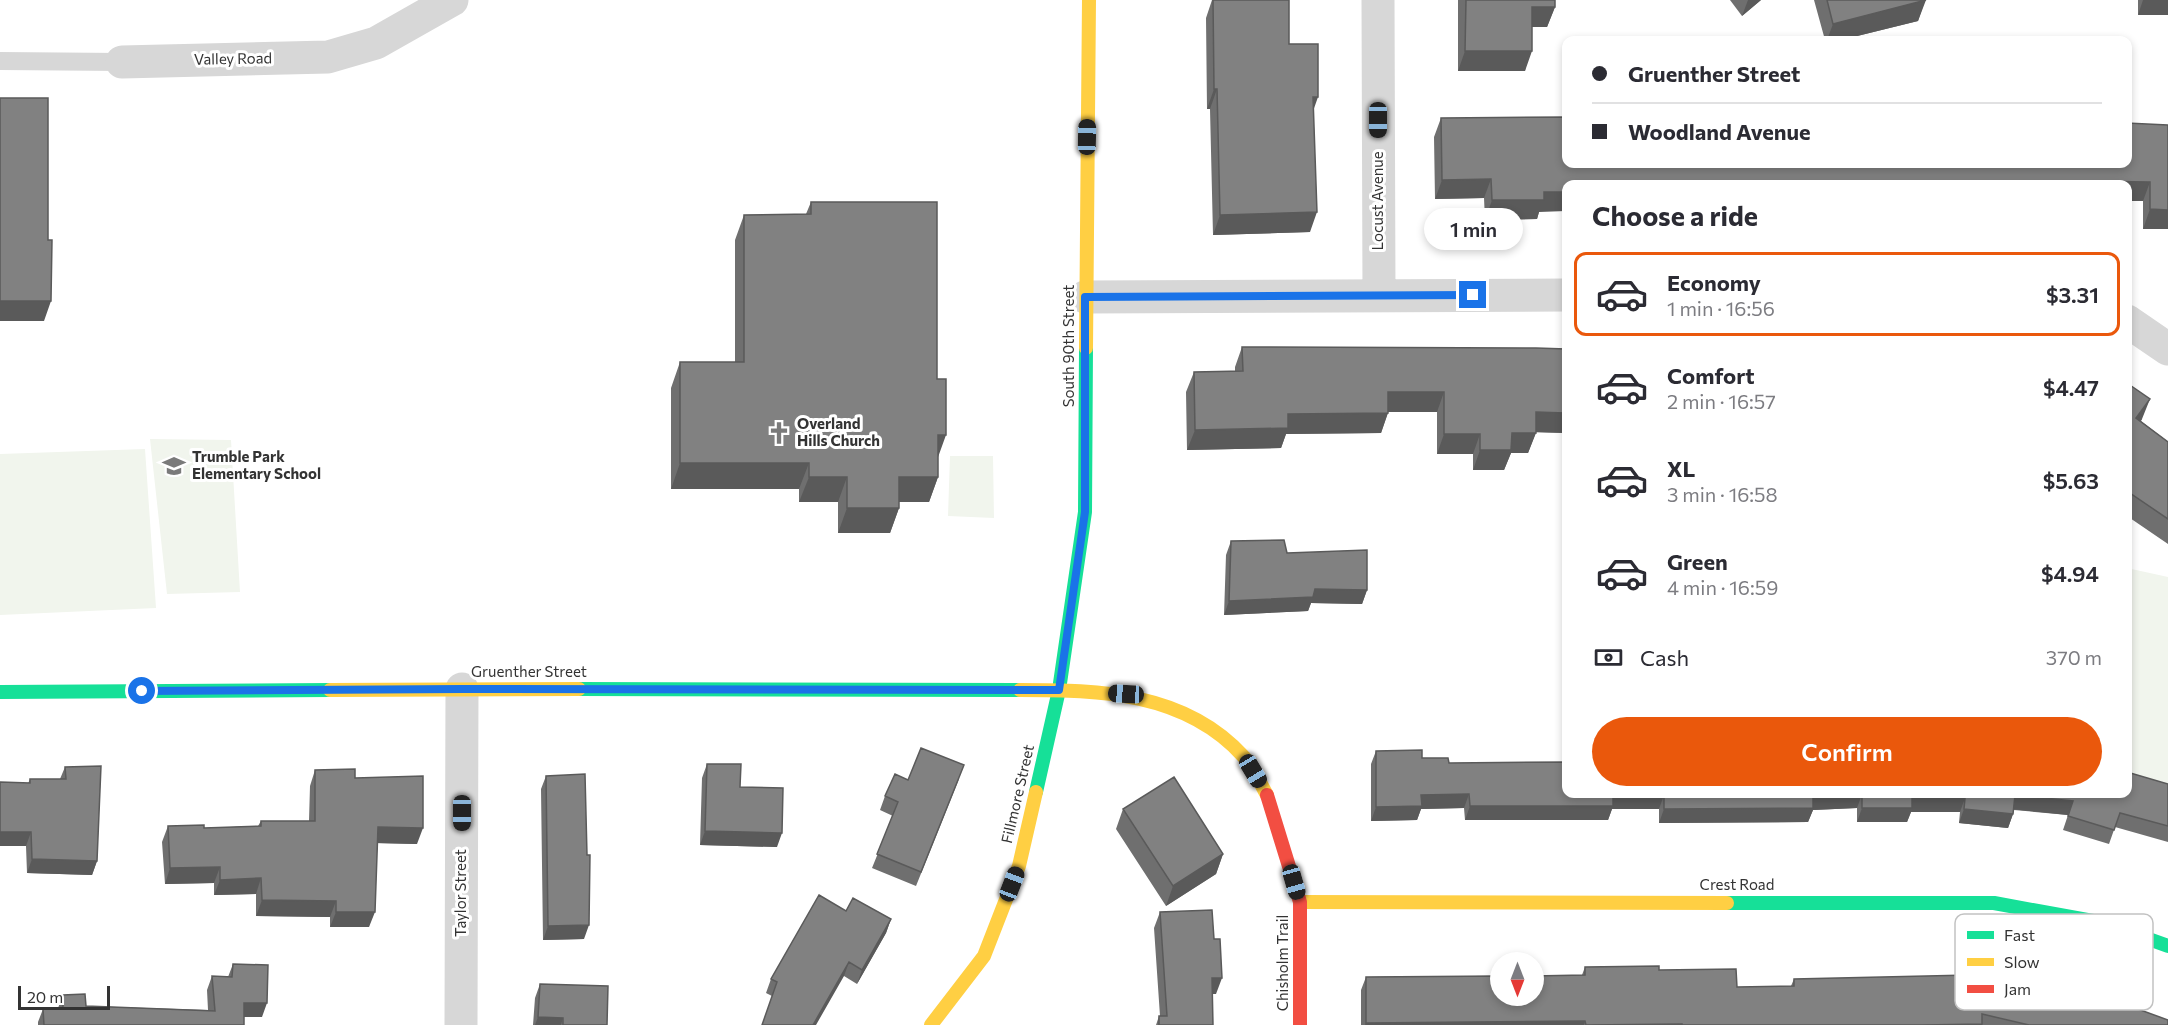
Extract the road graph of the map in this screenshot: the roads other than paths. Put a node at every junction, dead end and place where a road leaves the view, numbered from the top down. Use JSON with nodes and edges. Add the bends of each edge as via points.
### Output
{"nodes":[{"id":1,"x":452,"y":0,"type":"edge"},
{"id":2,"x":1089,"y":0,"type":"edge"},
{"id":3,"x":1378,"y":0,"type":"edge"},
{"id":4,"x":0,"y":61,"type":"edge"},
{"id":5,"x":122,"y":62,"type":"joint"},
{"id":6,"x":1379,"y":295,"type":"junction"},
{"id":7,"x":1562,"y":295,"type":"edge"},
{"id":8,"x":1085,"y":297,"type":"junction"},
{"id":9,"x":2132,"y":324,"type":"edge"},
{"id":10,"x":2168,"y":349,"type":"edge"},
{"id":11,"x":462,"y":689,"type":"junction"},
{"id":12,"x":1059,"y":690,"type":"junction"},
{"id":13,"x":0,"y":692,"type":"edge"},
{"id":14,"x":1299,"y":902,"type":"junction"},
{"id":15,"x":2054,"y":914,"type":"edge"},
{"id":16,"x":2153,"y":941,"type":"edge"},
{"id":17,"x":2168,"y":946,"type":"edge"},
{"id":18,"x":461,"y":1025,"type":"edge"},
{"id":19,"x":931,"y":1025,"type":"edge"},
{"id":20,"x":1300,"y":1025,"type":"edge"}],
"edges":[{"from":1,"to":5,"type":"street","name":"Valley Road","via":[[376,44],[328,57]]},
{"from":2,"to":8,"type":"street","name":"South 90th Street"},
{"from":3,"to":6,"type":"street","name":"Locust Avenue"},
{"from":4,"to":5,"type":"lane","name":"Valley Road"},
{"from":6,"to":7,"type":"street"},
{"from":6,"to":8,"type":"street"},
{"from":8,"to":12,"type":"street","name":"South 90th Street","via":[[1085,512]]},
{"from":9,"to":10,"type":"street"},
{"from":11,"to":12,"type":"street","name":"Gruenther Street"},
{"from":11,"to":13,"type":"street","name":"Gruenther Street"},
{"from":11,"to":18,"type":"street","name":"Taylor Street"},
{"from":12,"to":14,"type":"street","name":"Chisholm Trail","via":[[1126,694],[1193,715],[1244,756],[1271,802]]},
{"from":12,"to":19,"type":"street","name":"Fillmore Street","via":[[1011,886],[984,956]]},
{"from":14,"to":15,"type":"street","name":"Crest Road","via":[[1994,903]]},
{"from":14,"to":20,"type":"street","name":"Chisholm Trail"},
{"from":16,"to":17,"type":"street","name":"Crest Road"}]}
